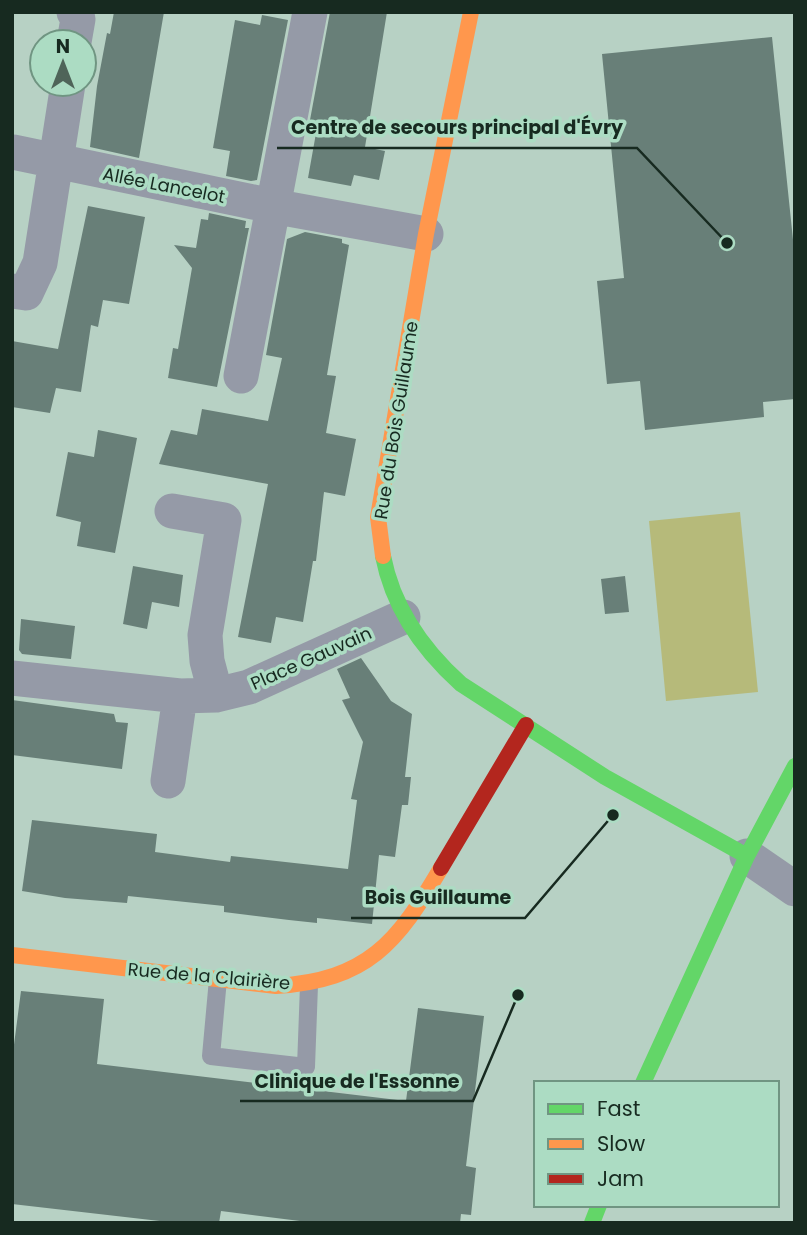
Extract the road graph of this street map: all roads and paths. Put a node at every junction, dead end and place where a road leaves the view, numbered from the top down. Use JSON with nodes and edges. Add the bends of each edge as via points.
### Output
{"nodes":[{"id":1,"x":310,"y":12,"type":"edge"},
{"id":2,"x":471,"y":12,"type":"edge"},
{"id":3,"x":66,"y":98,"type":"edge"},
{"id":4,"x":13,"y":152,"type":"edge"},
{"id":5,"x":56,"y":164,"type":"junction"},
{"id":6,"x":272,"y":206,"type":"junction"},
{"id":7,"x":426,"y":234,"type":"junction"},
{"id":8,"x":12,"y":291,"type":"edge"},
{"id":9,"x":241,"y":376,"type":"dead end"},
{"id":10,"x":172,"y":511,"type":"dead end"},
{"id":11,"x":403,"y":617,"type":"junction"},
{"id":12,"x":12,"y":678,"type":"edge"},
{"id":13,"x":216,"y":695,"type":"junction"},
{"id":14,"x":180,"y":696,"type":"junction"},
{"id":15,"x":526,"y":725,"type":"junction"},
{"id":16,"x":795,"y":766,"type":"edge"},
{"id":17,"x":169,"y":781,"type":"dead end"},
{"id":18,"x":747,"y":856,"type":"junction"},
{"id":19,"x":795,"y":889,"type":"edge"},
{"id":20,"x":12,"y":955,"type":"edge"},
{"id":21,"x":218,"y":979,"type":"junction"},
{"id":22,"x":309,"y":985,"type":"junction"},
{"id":23,"x":644,"y":1081,"type":"edge"}],
"edges":[{"from":1,"to":6,"type":"street"},
{"from":2,"to":7,"type":"main road","name":"Rue du Bois Guillaume"},
{"from":3,"to":5,"type":"street"},
{"from":4,"to":5,"type":"street","name":"Allée Lancelot"},
{"from":5,"to":6,"type":"street","name":"Allée Lancelot"},
{"from":5,"to":8,"type":"street","via":[[40,263],[26,293]]},
{"from":6,"to":7,"type":"street","name":"Allée Lancelot"},
{"from":6,"to":9,"type":"street"},
{"from":7,"to":11,"type":"main road","name":"Rue du Bois Guillaume","via":[[378,517],[384,560]]},
{"from":10,"to":13,"type":"street","via":[[224,520],[205,635]]},
{"from":11,"to":13,"type":"street","name":"Place Gauvain","via":[[249,687]]},
{"from":11,"to":15,"type":"main road","name":"Rue du Bois Guillaume","via":[[420,643],[461,684]]},
{"from":12,"to":14,"type":"street","name":"Place Gauvain"},
{"from":13,"to":14,"type":"street","name":"Place Gauvain"},
{"from":14,"to":17,"type":"street"},
{"from":15,"to":18,"type":"main road","name":"Rue du Bois Guillaume","via":[[605,777]]},
{"from":15,"to":22,"type":"main road","name":"Rue de la Clairière","via":[[411,919],[365,964]]},
{"from":16,"to":18,"type":"main road"},
{"from":18,"to":19,"type":"street"},
{"from":18,"to":23,"type":"main road"},
{"from":20,"to":21,"type":"main road","name":"Rue de la Clairière"},
{"from":21,"to":22,"type":"main road","name":"Rue de la Clairière"},
{"from":21,"to":22,"type":"lane","via":[[211,1056],[306,1067]]}]}
